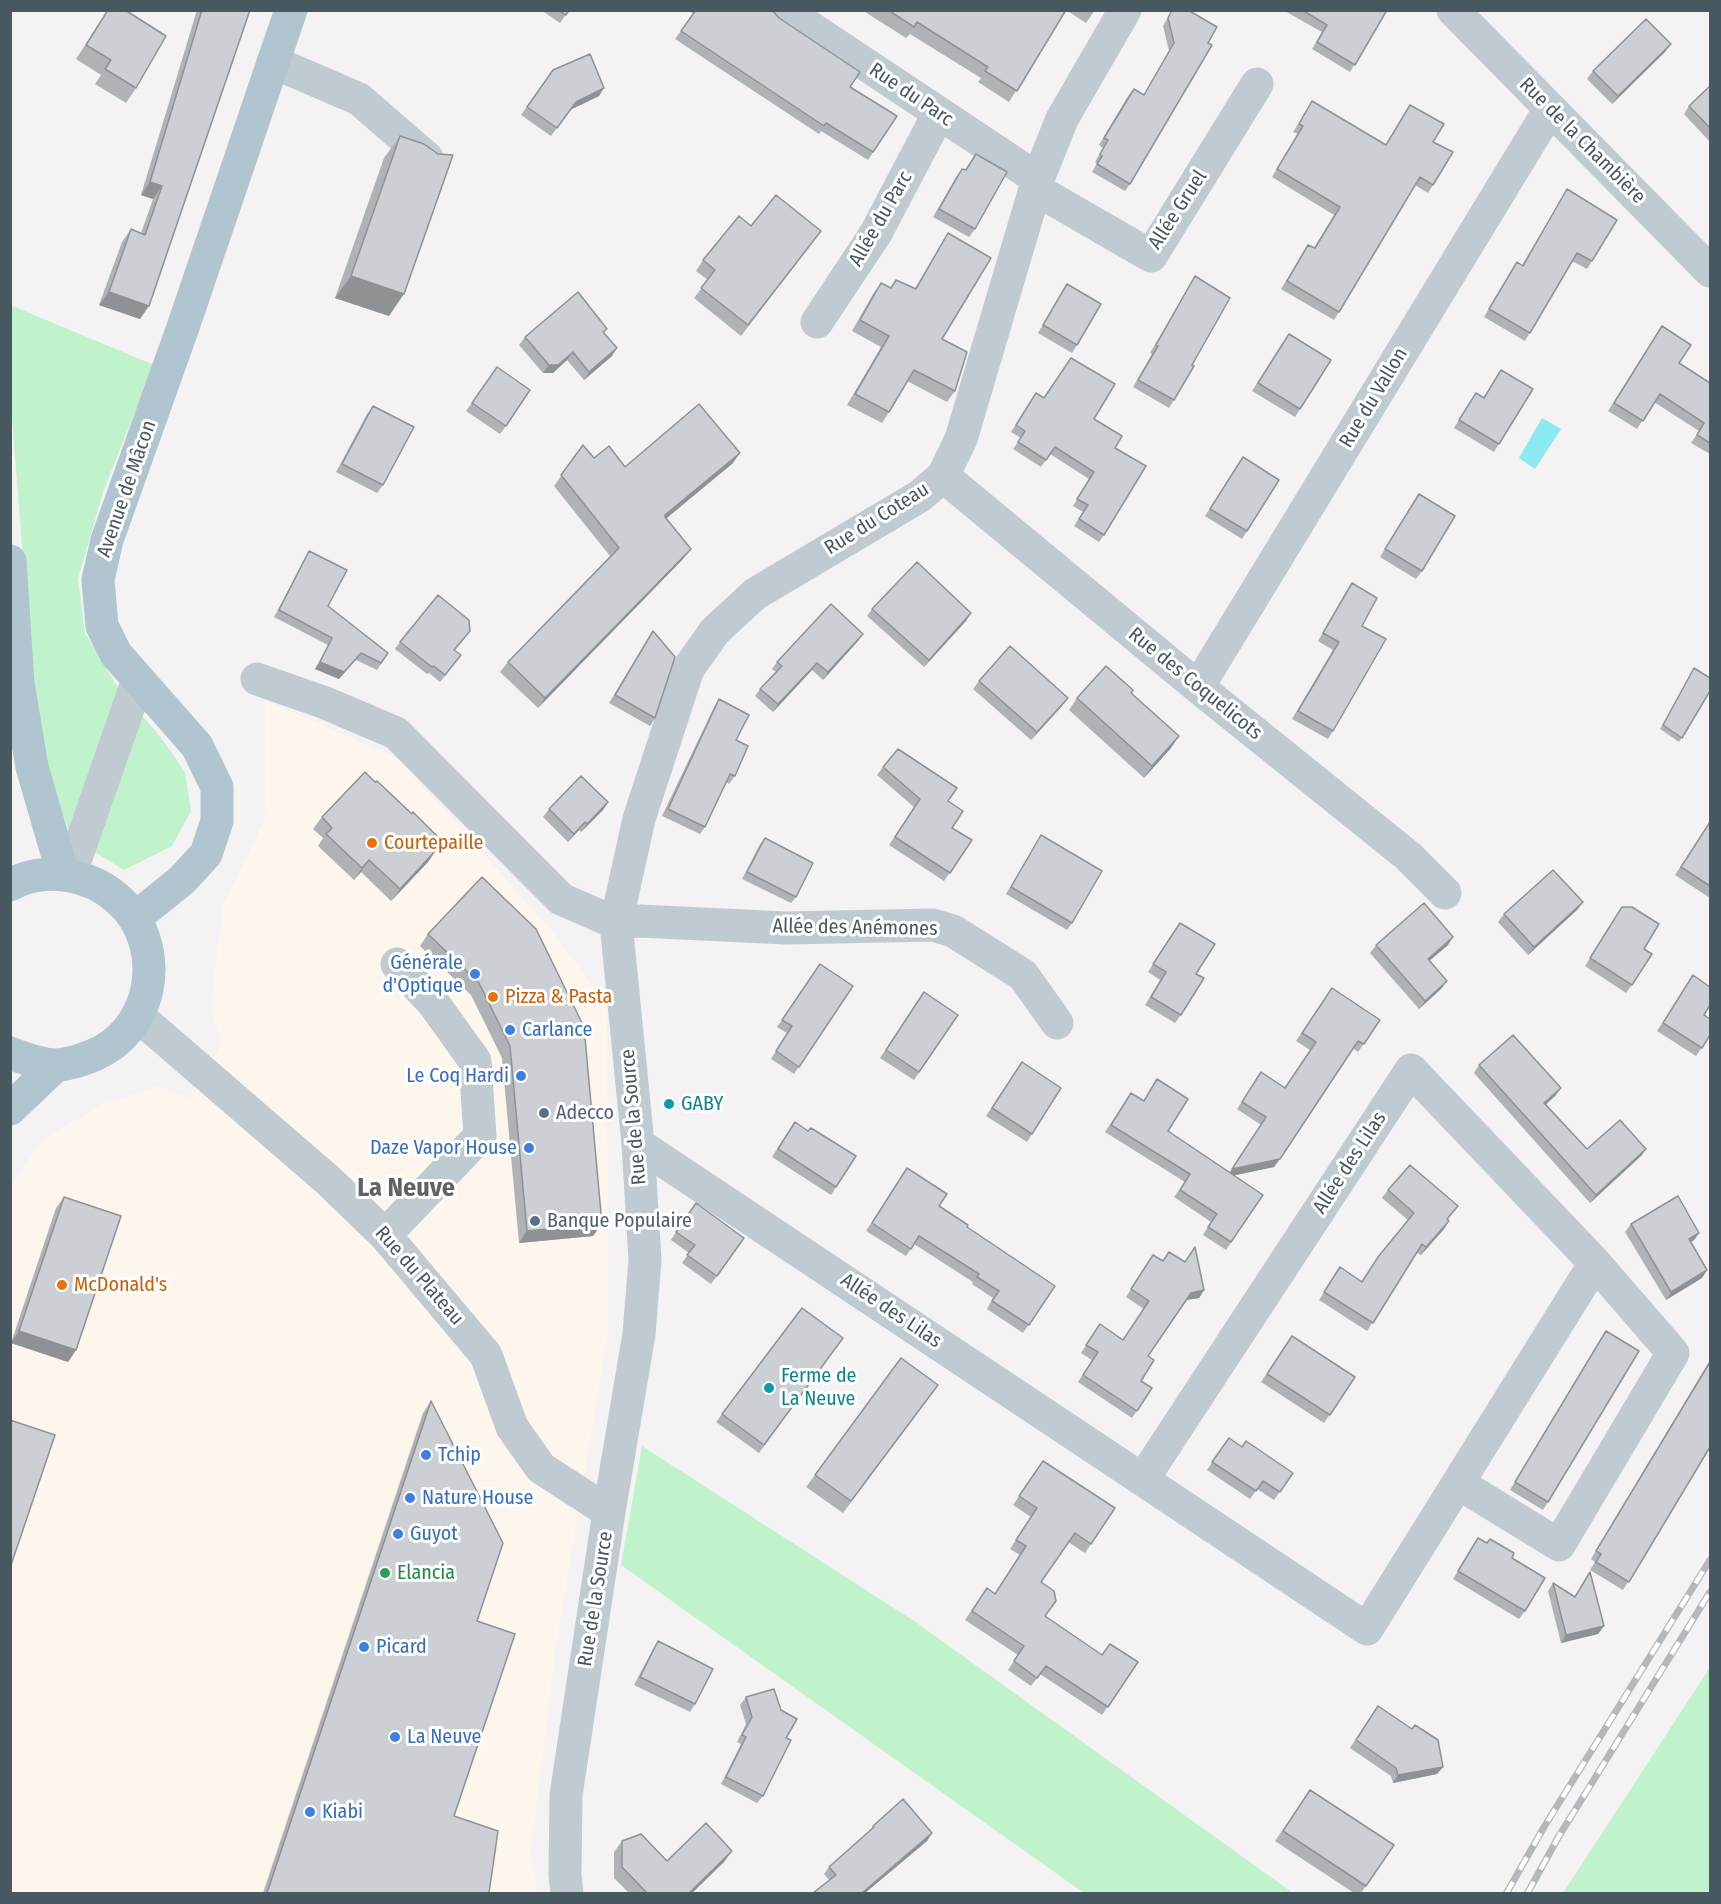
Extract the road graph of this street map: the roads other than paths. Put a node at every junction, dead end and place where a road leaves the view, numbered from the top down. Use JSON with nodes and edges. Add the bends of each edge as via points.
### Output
{"nodes":[{"id":1,"x":291,"y":10,"type":"edge"},
{"id":2,"x":784,"y":10,"type":"edge"},
{"id":3,"x":1125,"y":10,"type":"edge"},
{"id":4,"x":1453,"y":10,"type":"edge"},
{"id":5,"x":273,"y":62,"type":"junction"},
{"id":6,"x":1257,"y":84,"type":"dead end"},
{"id":7,"x":1550,"y":109,"type":"junction"},
{"id":8,"x":939,"y":113,"type":"junction"},
{"id":9,"x":427,"y":158,"type":"edge"},
{"id":10,"x":1037,"y":184,"type":"junction"},
{"id":11,"x":1710,"y":271,"type":"edge"},
{"id":12,"x":818,"y":322,"type":"dead end"},
{"id":13,"x":943,"y":476,"type":"junction"},
{"id":14,"x":10,"y":561,"type":"edge"},
{"id":15,"x":257,"y":679,"type":"dead end"},
{"id":16,"x":138,"y":680,"type":"junction"},
{"id":17,"x":1198,"y":687,"type":"junction"},
{"id":18,"x":67,"y":874,"type":"junction"},
{"id":19,"x":12,"y":876,"type":"edge"},
{"id":20,"x":1445,"y":893,"type":"dead end"},
{"id":21,"x":135,"y":918,"type":"junction"},
{"id":22,"x":616,"y":923,"type":"junction"},
{"id":23,"x":397,"y":964,"type":"dead end"},
{"id":24,"x":138,"y":1016,"type":"junction"},
{"id":25,"x":1057,"y":1023,"type":"dead end"},
{"id":26,"x":10,"y":1053,"type":"edge"},
{"id":27,"x":56,"y":1065,"type":"junction"},
{"id":28,"x":10,"y":1109,"type":"edge"},
{"id":29,"x":638,"y":1144,"type":"junction"},
{"id":30,"x":385,"y":1235,"type":"junction"},
{"id":31,"x":1595,"y":1263,"type":"junction"},
{"id":32,"x":1143,"y":1479,"type":"junction"},
{"id":33,"x":1458,"y":1483,"type":"junction"},
{"id":34,"x":609,"y":1512,"type":"junction"},
{"id":35,"x":567,"y":1893,"type":"edge"}],
"edges":[{"from":1,"to":5,"type":"main road","name":"Avenue de Mâcon"},
{"from":2,"to":8,"type":"street","name":"Rue du Parc"},
{"from":3,"to":10,"type":"street","name":"Rue du Coteau","via":[[1062,119]]},
{"from":4,"to":7,"type":"street","name":"Rue de la Chambière"},
{"from":5,"to":9,"type":"street","via":[[358,99]]},
{"from":5,"to":16,"type":"main road","name":"Avenue de Mâcon","via":[[107,540],[98,580],[102,626],[116,654]]},
{"from":6,"to":10,"type":"street","name":"Allée Gruel","via":[[1151,256]]},
{"from":7,"to":11,"type":"street","name":"Rue de la Chambière"},
{"from":7,"to":17,"type":"street","name":"Rue du Vallon"},
{"from":8,"to":10,"type":"street","name":"Rue du Parc"},
{"from":8,"to":12,"type":"street","name":"Allée du Parc","via":[[876,233]]},
{"from":10,"to":13,"type":"street","name":"Rue du Coteau","via":[[961,439]]},
{"from":13,"to":17,"type":"street","name":"Rue des Coquelicots"},
{"from":13,"to":22,"type":"street","name":"Rue du Coteau","via":[[920,496],[755,594],[715,631],[688,669],[639,819]]},
{"from":14,"to":18,"type":"main road","via":[[18,683],[32,767]]},
{"from":15,"to":22,"type":"street","via":[[396,733],[561,899]]},
{"from":16,"to":18,"type":"street"},
{"from":16,"to":21,"type":"main road","name":"Avenue de Mâcon","via":[[197,746],[217,787],[218,821],[206,854],[182,880]]},
{"from":17,"to":20,"type":"street","name":"Rue des Coquelicots","via":[[1408,856]]},
{"from":18,"to":19,"type":"main road"},
{"from":18,"to":21,"type":"main road","via":[[96,883],[118,898]]},
{"from":21,"to":24,"type":"main road","via":[[146,942],[150,967],[148,992]]},
{"from":22,"to":25,"type":"street","name":"Allée des Anémones","via":[[786,928],[933,926],[953,931],[1023,975]]},
{"from":22,"to":29,"type":"street","name":"Rue de la Source"},
{"from":23,"to":30,"type":"street","via":[[434,1004],[475,1061],[480,1136]]},
{"from":24,"to":27,"type":"main road","via":[[123,1036],[103,1051],[81,1061]]},
{"from":24,"to":30,"type":"street","name":"Rue du Plateau","via":[[329,1181]]},
{"from":26,"to":27,"type":"main road"},
{"from":27,"to":28,"type":"main road"},
{"from":29,"to":32,"type":"street","name":"Allée des Lilas"},
{"from":29,"to":34,"type":"street","name":"Rue de la Source","via":[[645,1260],[640,1324]]},
{"from":30,"to":34,"type":"street","name":"Rue du Plateau","via":[[486,1355],[512,1427],[541,1468]]},
{"from":31,"to":32,"type":"street","name":"Allée des Lilas","via":[[1412,1070]]},
{"from":31,"to":33,"type":"street","name":"Allée des Lilas"},
{"from":31,"to":33,"type":"street","name":"Allée des Lilas","via":[[1673,1353],[1559,1545]]},
{"from":32,"to":33,"type":"street","name":"Allée des Lilas","via":[[1367,1629]]},
{"from":34,"to":35,"type":"street","name":"Rue de la Source","via":[[566,1796]]}]}
